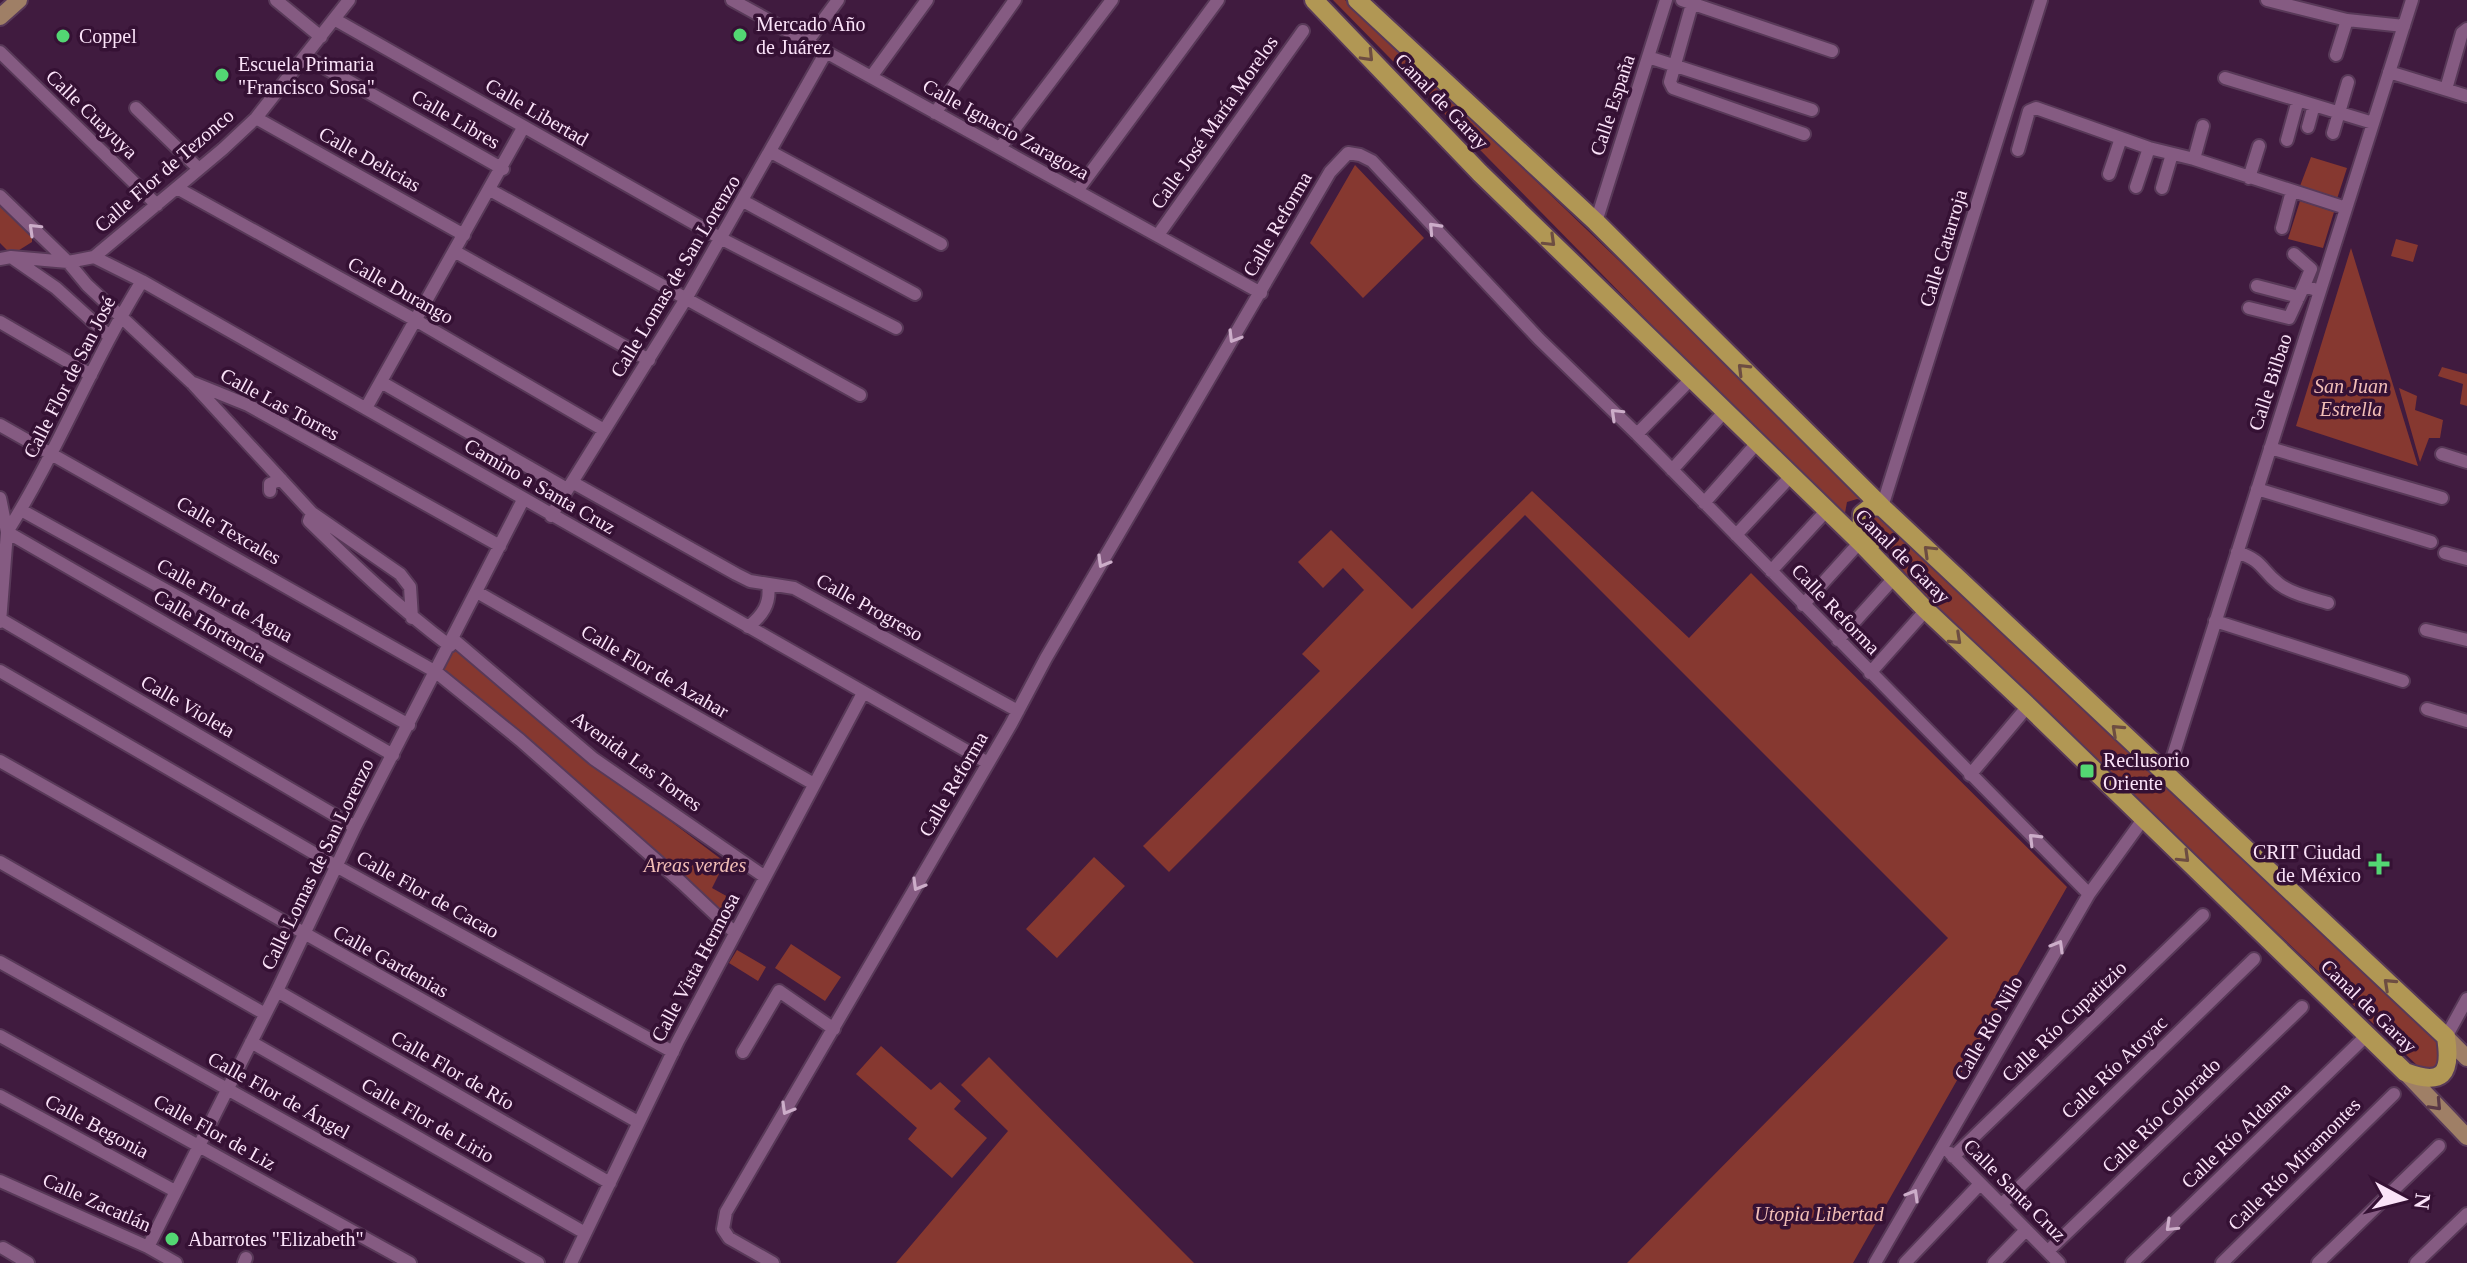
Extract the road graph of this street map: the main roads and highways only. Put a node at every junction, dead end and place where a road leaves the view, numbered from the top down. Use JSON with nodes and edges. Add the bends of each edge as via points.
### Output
{"nodes":[{"id":1,"x":19,"y":0,"type":"edge"},
{"id":2,"x":1314,"y":0,"type":"edge"},
{"id":3,"x":1357,"y":0,"type":"edge"},
{"id":4,"x":0,"y":17,"type":"edge"},
{"id":5,"x":1882,"y":507,"type":"junction"},
{"id":6,"x":1893,"y":576,"type":"junction"},
{"id":7,"x":2446,"y":1037,"type":"junction"},
{"id":8,"x":2467,"y":1058,"type":"edge"},
{"id":9,"x":2405,"y":1072,"type":"junction"},
{"id":10,"x":2467,"y":1137,"type":"edge"}],
"edges":[{"from":1,"to":4,"type":"main road"},
{"from":2,"to":6,"type":"highway","name":"Canal de Garay","one_way":true,"via":[[1480,173]]},
{"from":5,"to":3,"type":"highway","name":"Canal de Garay","one_way":true,"via":[[1596,222]]},
{"from":5,"to":6,"type":"highway","via":[[1872,506],[1862,514],[1861,525],[1864,538]]},
{"from":7,"to":5,"type":"highway","name":"Canal de Garay","one_way":true},
{"from":6,"to":9,"type":"highway","name":"Canal de Garay","one_way":true},
{"from":7,"to":8,"type":"main road","name":"Canal de Garay"},
{"from":7,"to":9,"type":"highway","via":[[2448,1065],[2442,1075],[2431,1080]]},
{"from":9,"to":10,"type":"main road","name":"Canal de Garay","one_way":true}]}
